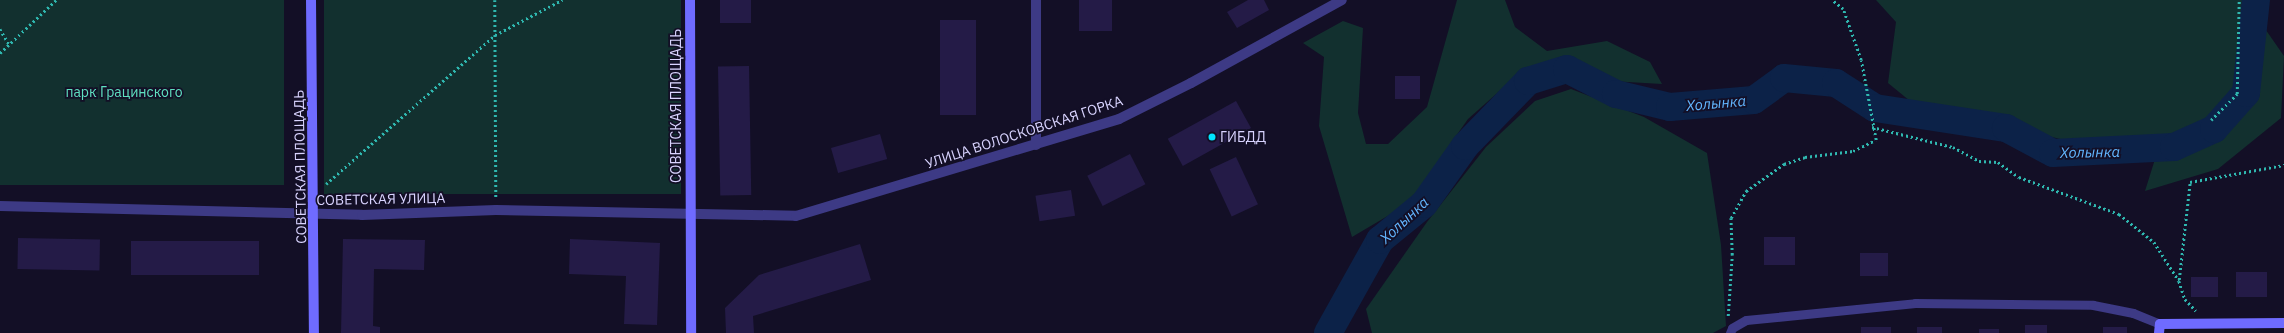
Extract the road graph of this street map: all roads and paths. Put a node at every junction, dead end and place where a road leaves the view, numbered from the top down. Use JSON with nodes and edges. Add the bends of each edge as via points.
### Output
{"nodes":[{"id":1,"x":56,"y":0,"type":"edge"},
{"id":2,"x":311,"y":0,"type":"edge"},
{"id":3,"x":495,"y":0,"type":"edge"},
{"id":4,"x":562,"y":0,"type":"edge"},
{"id":5,"x":690,"y":0,"type":"edge"},
{"id":6,"x":1036,"y":0,"type":"edge"},
{"id":7,"x":1342,"y":0,"type":"edge"},
{"id":8,"x":1832,"y":0,"type":"edge"},
{"id":9,"x":2239,"y":0,"type":"edge"},
{"id":10,"x":0,"y":29,"type":"edge"},
{"id":11,"x":495,"y":35,"type":"junction"},
{"id":12,"x":9,"y":44,"type":"junction"},
{"id":13,"x":0,"y":53,"type":"edge"},
{"id":14,"x":2211,"y":120,"type":"dead end"},
{"id":15,"x":1872,"y":127,"type":"junction"},
{"id":16,"x":1036,"y":145,"type":"junction"},
{"id":17,"x":2284,"y":165,"type":"edge"},
{"id":18,"x":326,"y":184,"type":"dead end"},
{"id":19,"x":0,"y":206,"type":"edge"},
{"id":20,"x":496,"y":210,"type":"junction"},
{"id":21,"x":690,"y":212,"type":"junction"},
{"id":22,"x":315,"y":214,"type":"junction"},
{"id":23,"x":2179,"y":281,"type":"junction"},
{"id":24,"x":2208,"y":323,"type":"junction"},
{"id":25,"x":2284,"y":323,"type":"edge"},
{"id":26,"x":2159,"y":328,"type":"edge"},
{"id":27,"x":1729,"y":329,"type":"edge"},
{"id":28,"x":314,"y":333,"type":"edge"},
{"id":29,"x":691,"y":333,"type":"edge"}],
"edges":[{"from":1,"to":12,"type":"path"},
{"from":2,"to":22,"type":"street","name":"СОВЕТСКАЯ ПЛОЩАДЬ"},
{"from":3,"to":11,"type":"path"},
{"from":4,"to":11,"type":"path"},
{"from":5,"to":21,"type":"street","name":"СОВЕТСКАЯ ПЛОЩАДЬ"},
{"from":6,"to":16,"type":"street"},
{"from":7,"to":16,"type":"street","name":"УЛИЦА ВОЛОСКОВСКАЯ ГОРКА","via":[[1191,83],[1119,119]]},
{"from":8,"to":15,"type":"path","via":[[1843,9],[1861,60]]},
{"from":9,"to":14,"type":"path","via":[[2237,94]]},
{"from":10,"to":12,"type":"path"},
{"from":11,"to":18,"type":"path"},
{"from":11,"to":20,"type":"path"},
{"from":12,"to":13,"type":"path"},
{"from":15,"to":23,"type":"path","via":[[1953,147],[1979,161],[1998,162],[2019,177],[2119,214],[2154,242]]},
{"from":15,"to":27,"type":"path","via":[[1876,140],[1868,145],[1784,164],[1746,191],[1731,218]]},
{"from":16,"to":21,"type":"street","name":"УЛИЦА ВОЛОСКОВСКАЯ ГОРКА","via":[[796,216]]},
{"from":17,"to":23,"type":"path","via":[[2190,182]]},
{"from":19,"to":22,"type":"street","name":"СОВЕТСКАЯ УЛИЦА"},
{"from":20,"to":21,"type":"street","name":"СОВЕТСКАЯ УЛИЦА"},
{"from":20,"to":22,"type":"street","name":"СОВЕТСКАЯ УЛИЦА","via":[[362,215]]},
{"from":21,"to":29,"type":"street","name":"СОВЕТСКАЯ ПЛОЩАДЬ"},
{"from":22,"to":28,"type":"street","name":"СОВЕТСКАЯ ПЛОЩАДЬ"},
{"from":23,"to":24,"type":"path","via":[[2185,299]]},
{"from":24,"to":25,"type":"street"},
{"from":24,"to":26,"type":"street"},
{"from":26,"to":27,"type":"lane","via":[[2134,313],[2093,305],[1915,302],[1746,320]]}]}
